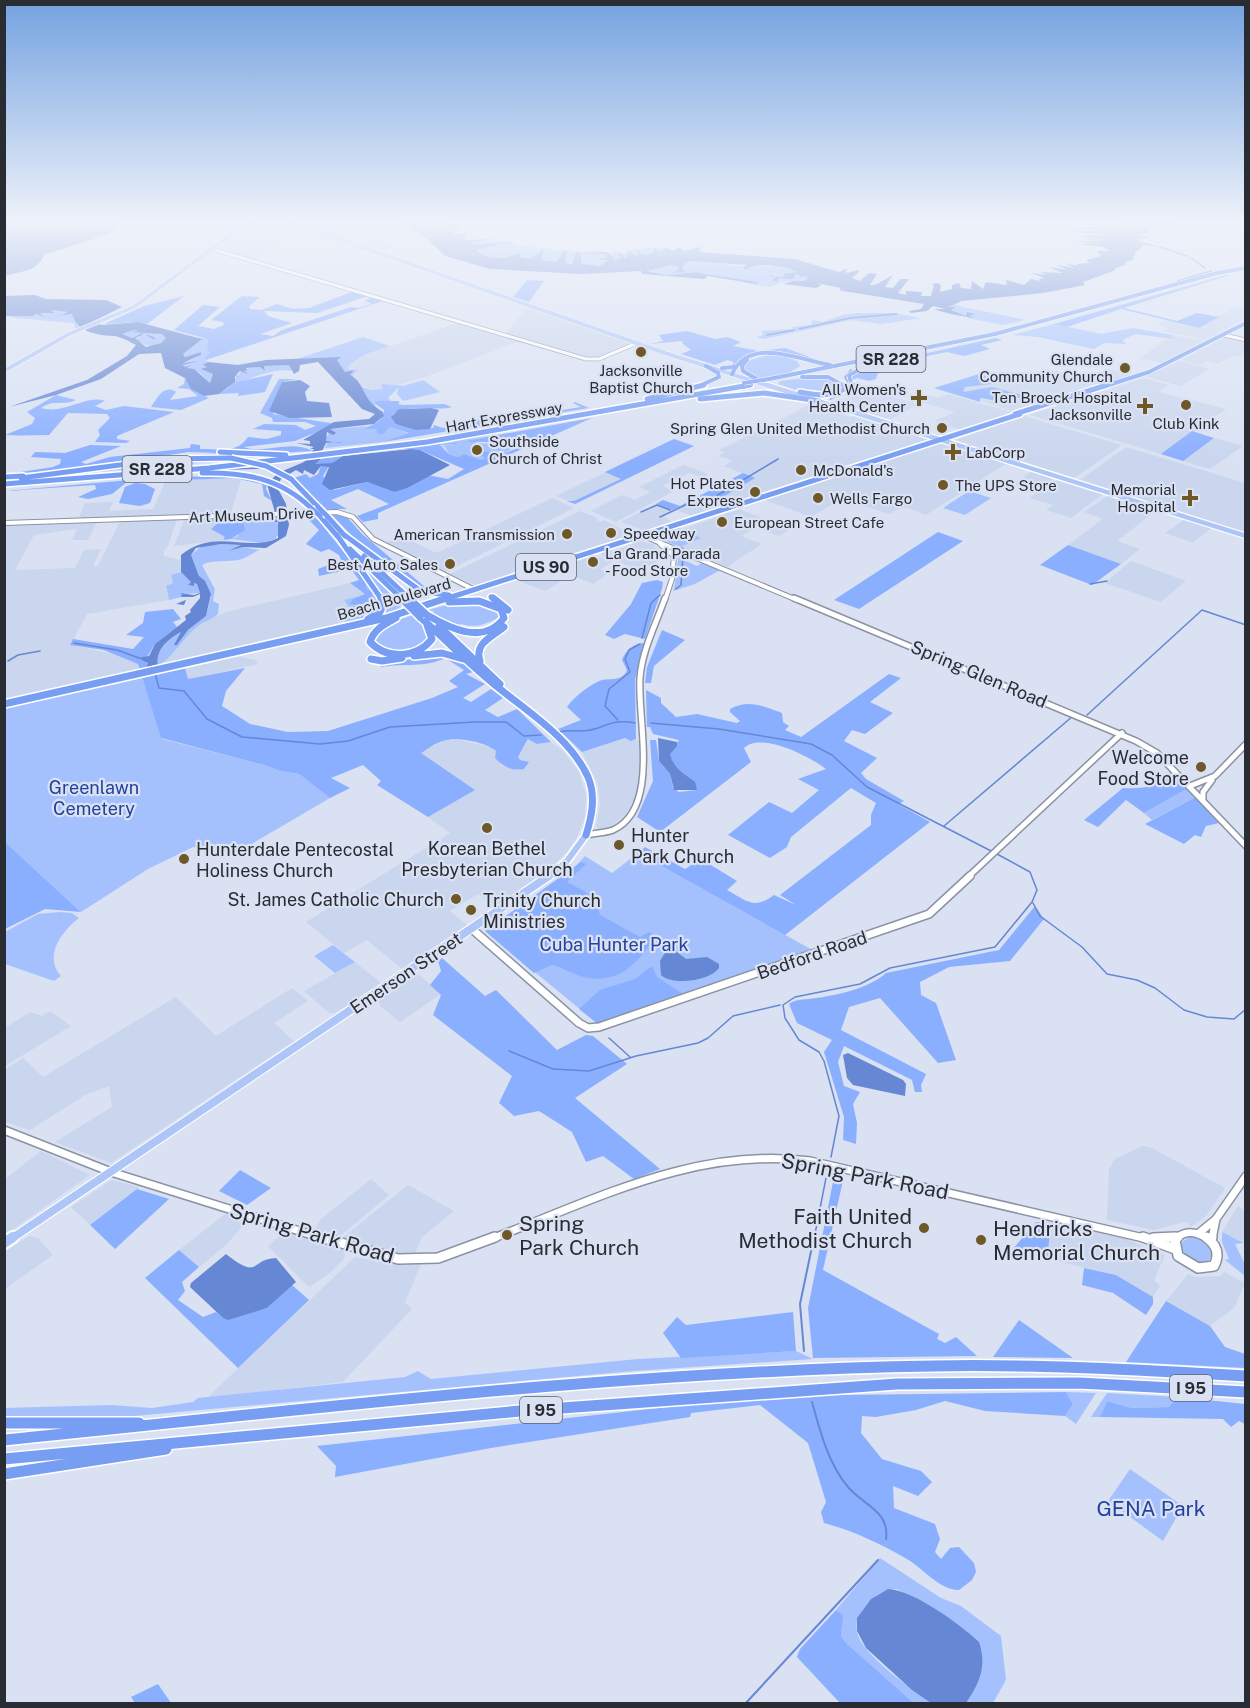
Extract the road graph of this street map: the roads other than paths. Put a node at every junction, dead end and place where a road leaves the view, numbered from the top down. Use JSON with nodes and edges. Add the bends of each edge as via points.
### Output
{"nodes":[{"id":1,"x":147,"y":302,"type":"edge"},
{"id":2,"x":391,"y":302,"type":"edge"},
{"id":3,"x":519,"y":302,"type":"edge"},
{"id":4,"x":1113,"y":302,"type":"edge"},
{"id":5,"x":1126,"y":302,"type":"edge"},
{"id":6,"x":1245,"y":323,"type":"edge"},
{"id":7,"x":1224,"y":335,"type":"junction"},
{"id":8,"x":1245,"y":340,"type":"edge"},
{"id":9,"x":637,"y":343,"type":"junction"},
{"id":10,"x":658,"y":350,"type":"junction"},
{"id":11,"x":892,"y":359,"type":"junction"},
{"id":12,"x":855,"y":363,"type":"junction"},
{"id":13,"x":706,"y":366,"type":"junction"},
{"id":14,"x":722,"y":368,"type":"joint"},
{"id":15,"x":733,"y":371,"type":"junction"},
{"id":16,"x":4,"y":373,"type":"edge"},
{"id":17,"x":792,"y":378,"type":"junction"},
{"id":18,"x":769,"y":379,"type":"junction"},
{"id":19,"x":757,"y":380,"type":"junction"},
{"id":20,"x":859,"y":388,"type":"dead end"},
{"id":21,"x":792,"y":390,"type":"junction"},
{"id":22,"x":819,"y":401,"type":"junction"},
{"id":23,"x":609,"y":408,"type":"junction"},
{"id":24,"x":601,"y":413,"type":"junction"},
{"id":25,"x":943,"y":439,"type":"junction"},
{"id":26,"x":325,"y":453,"type":"junction"},
{"id":27,"x":308,"y":455,"type":"junction"},
{"id":28,"x":91,"y":470,"type":"junction"},
{"id":29,"x":4,"y":481,"type":"edge"},
{"id":30,"x":57,"y":481,"type":"junction"},
{"id":31,"x":323,"y":516,"type":"junction"},
{"id":32,"x":4,"y":524,"type":"edge"},
{"id":33,"x":340,"y":535,"type":"junction"},
{"id":34,"x":644,"y":536,"type":"junction"},
{"id":35,"x":1245,"y":536,"type":"edge"},
{"id":36,"x":659,"y":544,"type":"junction"},
{"id":37,"x":681,"y":550,"type":"junction"},
{"id":38,"x":674,"y":556,"type":"junction"},
{"id":39,"x":475,"y":590,"type":"junction"},
{"id":40,"x":460,"y":595,"type":"junction"},
{"id":41,"x":427,"y":605,"type":"junction"},
{"id":42,"x":411,"y":610,"type":"junction"},
{"id":43,"x":424,"y":616,"type":"junction"},
{"id":44,"x":351,"y":627,"type":"junction"},
{"id":45,"x":371,"y":659,"type":"dead end"},
{"id":46,"x":472,"y":664,"type":"junction"},
{"id":47,"x":484,"y":667,"type":"junction"},
{"id":48,"x":504,"y":690,"type":"junction"},
{"id":49,"x":4,"y":704,"type":"edge"},
{"id":50,"x":1122,"y":733,"type":"junction"},
{"id":51,"x":1245,"y":744,"type":"edge"},
{"id":52,"x":1214,"y":777,"type":"junction"},
{"id":53,"x":1190,"y":786,"type":"junction"},
{"id":54,"x":1203,"y":800,"type":"junction"},
{"id":55,"x":586,"y":835,"type":"junction"},
{"id":56,"x":1245,"y":846,"type":"edge"},
{"id":57,"x":472,"y":929,"type":"junction"},
{"id":58,"x":4,"y":1130,"type":"edge"},
{"id":59,"x":111,"y":1172,"type":"junction"},
{"id":60,"x":1245,"y":1176,"type":"edge"},
{"id":61,"x":1242,"y":1190,"type":"edge"},
{"id":62,"x":1216,"y":1219,"type":"junction"},
{"id":63,"x":1199,"y":1233,"type":"junction"},
{"id":64,"x":1147,"y":1238,"type":"junction"},
{"id":65,"x":1177,"y":1238,"type":"junction"},
{"id":66,"x":1211,"y":1240,"type":"junction"},
{"id":67,"x":4,"y":1244,"type":"edge"},
{"id":68,"x":1175,"y":1249,"type":"junction"},
{"id":69,"x":1245,"y":1376,"type":"edge"},
{"id":70,"x":1245,"y":1392,"type":"edge"},
{"id":71,"x":4,"y":1423,"type":"edge"},
{"id":72,"x":182,"y":1424,"type":"junction"},
{"id":73,"x":4,"y":1440,"type":"edge"},
{"id":74,"x":203,"y":1442,"type":"junction"},
{"id":75,"x":4,"y":1459,"type":"edge"},
{"id":76,"x":4,"y":1474,"type":"edge"}],
"edges":[{"from":1,"to":16,"type":"main road","via":[[80,331]]},
{"from":2,"to":9,"type":"street","via":[[586,360],[599,359]]},
{"from":3,"to":9,"type":"main road"},
{"from":4,"to":12,"type":"highway","name":"Hart Expressway","number":"SR 228","via":[[983,337]]},
{"from":5,"to":11,"type":"highway","name":"Hart Expressway","number":"SR 228","via":[[990,339]]},
{"from":6,"to":7,"type":"highway","name":"Beach Boulevard","number":"US 90"},
{"from":7,"to":8,"type":"street"},
{"from":7,"to":25,"type":"highway","name":"Beach Boulevard","number":"US 90","via":[[1139,376]]},
{"from":9,"to":10,"type":"main road"},
{"from":10,"to":13,"type":"main road"},
{"from":10,"to":14,"type":"main road"},
{"from":11,"to":17,"type":"highway","name":"Hart Expressway","number":"SR 228"},
{"from":11,"to":20,"type":"highway","via":[[851,373],[849,381]]},
{"from":12,"to":15,"type":"highway","via":[[824,365],[789,354],[767,353],[747,357]]},
{"from":12,"to":18,"type":"highway","name":"Hart Expressway","number":"SR 228"},
{"from":13,"to":15,"type":"main road"},
{"from":13,"to":23,"type":"highway","via":[[719,377],[699,386]]},
{"from":14,"to":15,"type":"highway"},
{"from":15,"to":19,"type":"main road"},
{"from":15,"to":22,"type":"main road"},
{"from":17,"to":21,"type":"highway","via":[[828,377],[846,386],[842,392],[827,395]]},
{"from":17,"to":24,"type":"highway","name":"Hart Expressway","number":"SR 228","bridge":true},
{"from":18,"to":19,"type":"highway","via":[[793,372],[801,363],[780,355],[752,358],[742,369]]},
{"from":18,"to":23,"type":"highway","name":"Hart Expressway","number":"SR 228","bridge":true},
{"from":19,"to":21,"type":"main road"},
{"from":21,"to":25,"type":"main road"},
{"from":22,"to":24,"type":"highway","via":[[758,393]]},
{"from":22,"to":25,"type":"main road"},
{"from":23,"to":26,"type":"highway","name":"Hart Expressway","number":"SR 228"},
{"from":24,"to":26,"type":"highway","name":"Hart Expressway","number":"SR 228","via":[[469,436]]},
{"from":25,"to":34,"type":"highway","name":"Beach Boulevard","number":"US 90"},
{"from":25,"to":35,"type":"main road"},
{"from":26,"to":27,"type":"highway","name":"Hart Expressway","number":"SR 228"},
{"from":27,"to":28,"type":"highway","via":[[187,453]]},
{"from":27,"to":29,"type":"highway","name":"Hart Expressway","number":"SR 228"},
{"from":27,"to":30,"type":"highway","name":"Hart Expressway","number":"SR 228"},
{"from":28,"to":29,"type":"highway"},
{"from":28,"to":31,"type":"highway","bridge":true,"via":[[177,458],[231,458],[266,466],[291,479]]},
{"from":29,"to":30,"type":"highway","name":"Hart Expressway"},
{"from":30,"to":31,"type":"highway","bridge":true,"via":[[207,473],[266,479],[298,494]]},
{"from":31,"to":33,"type":"highway"},
{"from":32,"to":39,"type":"street","name":"Art Museum Drive","via":[[333,512],[349,515],[373,539]]},
{"from":33,"to":40,"type":"highway","via":[[422,592]]},
{"from":33,"to":43,"type":"highway","bridge":true},
{"from":33,"to":44,"type":"highway","via":[[384,605],[376,615]]},
{"from":34,"to":36,"type":"street","name":"Spring Glen Road"},
{"from":34,"to":37,"type":"street","name":"Spring Glen Road"},
{"from":34,"to":39,"type":"highway","name":"Beach Boulevard","number":"US 90"},
{"from":36,"to":37,"type":"street","name":"Spring Glen Road"},
{"from":36,"to":38,"type":"street"},
{"from":37,"to":38,"type":"street"},
{"from":37,"to":50,"type":"street","name":"Spring Glen Road"},
{"from":38,"to":55,"type":"street","via":[[673,577],[640,675],[641,797],[617,828],[602,835]]},
{"from":39,"to":40,"type":"highway","name":"Beach Boulevard","number":"US 90"},
{"from":39,"to":47,"type":"highway","via":[[509,606],[506,624],[477,650]]},
{"from":40,"to":41,"type":"highway","name":"Beach Boulevard","number":"US 90"},
{"from":41,"to":42,"type":"highway","name":"Beach Boulevard","number":"US 90"},
{"from":41,"to":43,"type":"highway","via":[[478,601],[499,607],[504,616],[494,628],[472,632]]},
{"from":42,"to":43,"type":"highway","via":[[375,631],[370,642],[374,648],[394,654],[425,648],[432,639]]},
{"from":42,"to":44,"type":"highway","name":"Beach Boulevard","number":"US 90"},
{"from":43,"to":46,"type":"highway"},
{"from":43,"to":47,"type":"highway"},
{"from":44,"to":49,"type":"highway","name":"Beach Boulevard","number":"US 90"},
{"from":45,"to":46,"type":"highway","via":[[380,664],[442,653]]},
{"from":46,"to":48,"type":"highway"},
{"from":47,"to":48,"type":"highway"},
{"from":48,"to":55,"type":"highway","via":[[567,748],[585,771],[594,800]]},
{"from":50,"to":53,"type":"street","name":"Spring Glen Road","via":[[1157,753]]},
{"from":50,"to":57,"type":"street","name":"Bedford Road","via":[[929,914],[599,1027],[588,1028],[579,1023]]},
{"from":51,"to":52,"type":"street"},
{"from":52,"to":53,"type":"street"},
{"from":52,"to":54,"type":"street","via":[[1203,792]]},
{"from":53,"to":54,"type":"street","name":"Spring Glen Road"},
{"from":54,"to":56,"type":"street","name":"Spring Glen Road"},
{"from":55,"to":57,"type":"main road","name":"Emerson Street","via":[[553,874]]},
{"from":57,"to":59,"type":"main road","name":"Emerson Street"},
{"from":58,"to":59,"type":"street","name":"Spring Park Road"},
{"from":59,"to":64,"type":"street","name":"Spring Park Road","via":[[405,1260],[438,1258],[467,1249],[679,1169],[753,1157],[810,1161]]},
{"from":59,"to":67,"type":"main road","name":"Emerson Street"},
{"from":60,"to":61,"type":"street"},
{"from":61,"to":62,"type":"street"},
{"from":62,"to":63,"type":"street"},
{"from":62,"to":66,"type":"street"},
{"from":63,"to":65,"type":"street","via":[[1186,1232]]},
{"from":63,"to":66,"type":"street"},
{"from":64,"to":65,"type":"street","name":"Spring Park Road"},
{"from":64,"to":68,"type":"street","name":"Spring Park Road"},
{"from":65,"to":68,"type":"street"},
{"from":66,"to":68,"type":"street","via":[[1219,1255],[1210,1267],[1190,1265]]},
{"from":69,"to":72,"type":"highway","number":"I 95","via":[[1090,1368],[915,1366],[710,1374]]},
{"from":70,"to":74,"type":"highway","number":"I 95","via":[[1079,1383],[918,1383],[520,1411]]},
{"from":71,"to":72,"type":"highway"},
{"from":72,"to":73,"type":"highway","number":"I 95"},
{"from":74,"to":75,"type":"highway","number":"I 95"},
{"from":74,"to":76,"type":"highway"}]}
